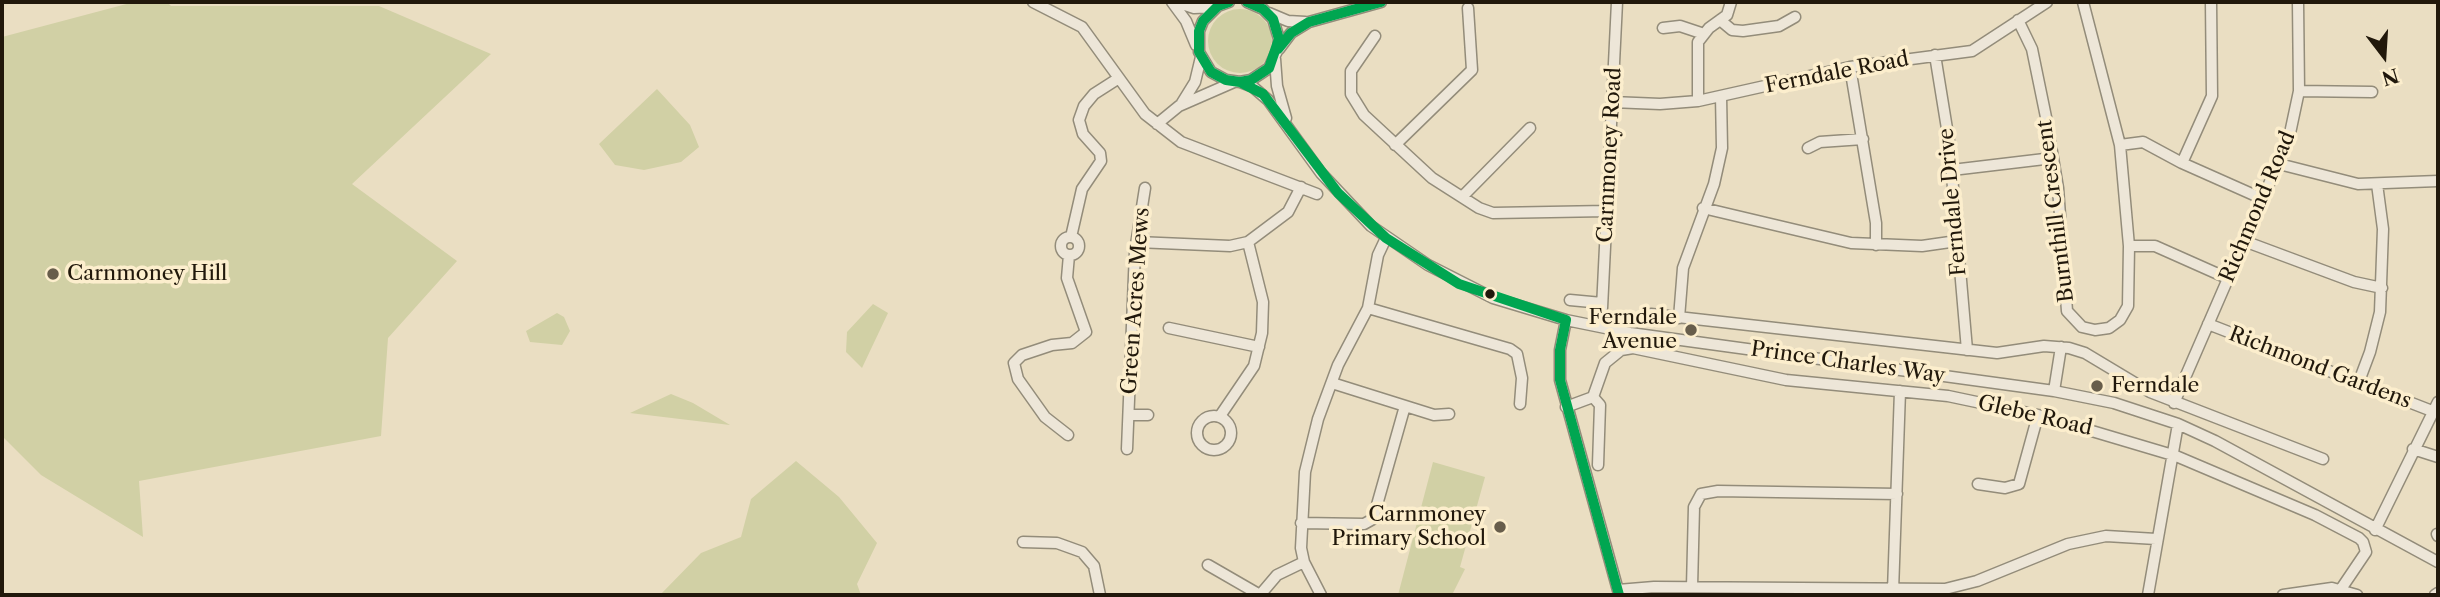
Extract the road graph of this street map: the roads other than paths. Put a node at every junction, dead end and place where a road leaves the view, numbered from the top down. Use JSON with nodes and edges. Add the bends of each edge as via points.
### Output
{"nodes":[{"id":1,"x":1032,"y":2,"type":"edge"},
{"id":2,"x":1174,"y":2,"type":"edge"},
{"id":3,"x":1247,"y":2,"type":"edge"},
{"id":4,"x":1381,"y":2,"type":"edge"},
{"id":5,"x":1617,"y":2,"type":"edge"},
{"id":6,"x":1731,"y":2,"type":"edge"},
{"id":7,"x":2048,"y":2,"type":"edge"},
{"id":8,"x":2083,"y":2,"type":"edge"},
{"id":9,"x":2211,"y":2,"type":"edge"},
{"id":10,"x":2298,"y":2,"type":"edge"},
{"id":11,"x":1223,"y":4,"type":"edge"},
{"id":12,"x":1262,"y":7,"type":"edge"},
{"id":13,"x":1468,"y":8,"type":"dead end"},
{"id":14,"x":1795,"y":17,"type":"dead end"},
{"id":15,"x":1720,"y":20,"type":"junction"},
{"id":16,"x":2018,"y":20,"type":"junction"},
{"id":17,"x":1309,"y":22,"type":"junction"},
{"id":18,"x":1663,"y":28,"type":"dead end"},
{"id":19,"x":1704,"y":34,"type":"junction"},
{"id":20,"x":1374,"y":36,"type":"dead end"},
{"id":21,"x":1277,"y":54,"type":"junction"},
{"id":22,"x":1200,"y":55,"type":"junction"},
{"id":23,"x":1935,"y":55,"type":"junction"},
{"id":24,"x":1850,"y":68,"type":"junction"},
{"id":25,"x":1119,"y":78,"type":"junction"},
{"id":26,"x":1237,"y":82,"type":"junction"},
{"id":27,"x":2299,"y":91,"type":"junction"},
{"id":28,"x":2372,"y":92,"type":"dead end"},
{"id":29,"x":1721,"y":96,"type":"junction"},
{"id":30,"x":1698,"y":101,"type":"junction"},
{"id":31,"x":1612,"y":102,"type":"junction"},
{"id":32,"x":1180,"y":106,"type":"junction"},
{"id":33,"x":1157,"y":124,"type":"junction"},
{"id":34,"x":1530,"y":128,"type":"dead end"},
{"id":35,"x":1289,"y":129,"type":"junction"},
{"id":36,"x":1863,"y":139,"type":"junction"},
{"id":37,"x":1395,"y":145,"type":"junction"},
{"id":38,"x":2120,"y":145,"type":"junction"},
{"id":39,"x":1808,"y":148,"type":"dead end"},
{"id":40,"x":2053,"y":158,"type":"junction"},
{"id":41,"x":2182,"y":163,"type":"junction"},
{"id":42,"x":2279,"y":164,"type":"junction"},
{"id":43,"x":1952,"y":170,"type":"junction"},
{"id":44,"x":2438,"y":181,"type":"edge"},
{"id":45,"x":2377,"y":184,"type":"junction"},
{"id":46,"x":1301,"y":187,"type":"junction"},
{"id":47,"x":1146,"y":188,"type":"dead end"},
{"id":48,"x":1317,"y":194,"type":"dead end"},
{"id":49,"x":1462,"y":197,"type":"junction"},
{"id":50,"x":2263,"y":199,"type":"junction"},
{"id":51,"x":1703,"y":208,"type":"junction"},
{"id":52,"x":1607,"y":211,"type":"junction"},
{"id":53,"x":1386,"y":237,"type":"junction"},
{"id":54,"x":1957,"y":241,"type":"junction"},
{"id":55,"x":2244,"y":241,"type":"junction"},
{"id":56,"x":1137,"y":242,"type":"junction"},
{"id":57,"x":1248,"y":242,"type":"junction"},
{"id":58,"x":1876,"y":245,"type":"junction"},
{"id":59,"x":2129,"y":246,"type":"junction"},
{"id":60,"x":2227,"y":278,"type":"junction"},
{"id":61,"x":2382,"y":288,"type":"junction"},
{"id":62,"x":1570,"y":300,"type":"dead end"},
{"id":63,"x":1368,"y":309,"type":"junction"},
{"id":64,"x":1651,"y":314,"type":"dead end"},
{"id":65,"x":1679,"y":318,"type":"junction"},
{"id":66,"x":1566,"y":320,"type":"junction"},
{"id":67,"x":2208,"y":324,"type":"junction"},
{"id":68,"x":1169,"y":328,"type":"dead end"},
{"id":69,"x":1259,"y":347,"type":"junction"},
{"id":70,"x":2061,"y":347,"type":"junction"},
{"id":71,"x":1967,"y":350,"type":"junction"},
{"id":72,"x":1332,"y":383,"type":"junction"},
{"id":73,"x":2358,"y":384,"type":"junction"},
{"id":74,"x":1900,"y":391,"type":"junction"},
{"id":75,"x":2054,"y":391,"type":"junction"},
{"id":76,"x":1593,"y":397,"type":"junction"},
{"id":77,"x":2174,"y":403,"type":"junction"},
{"id":78,"x":1520,"y":404,"type":"dead end"},
{"id":79,"x":1405,"y":406,"type":"junction"},
{"id":80,"x":2435,"y":406,"type":"edge"},
{"id":81,"x":1566,"y":407,"type":"junction"},
{"id":82,"x":1449,"y":414,"type":"dead end"},
{"id":83,"x":1129,"y":415,"type":"junction"},
{"id":84,"x":1148,"y":415,"type":"dead end"},
{"id":85,"x":2038,"y":415,"type":"junction"},
{"id":86,"x":1220,"y":416,"type":"dead end"},
{"id":87,"x":2178,"y":424,"type":"junction"},
{"id":88,"x":1068,"y":435,"type":"dead end"},
{"id":89,"x":1127,"y":449,"type":"dead end"},
{"id":90,"x":2413,"y":449,"type":"junction"},
{"id":91,"x":2171,"y":454,"type":"junction"},
{"id":92,"x":2438,"y":457,"type":"edge"},
{"id":93,"x":2323,"y":458,"type":"dead end"},
{"id":94,"x":1598,"y":465,"type":"dead end"},
{"id":95,"x":1978,"y":484,"type":"dead end"},
{"id":96,"x":1897,"y":494,"type":"junction"},
{"id":97,"x":1301,"y":523,"type":"junction"},
{"id":98,"x":2375,"y":530,"type":"junction"},
{"id":99,"x":2157,"y":539,"type":"junction"},
{"id":100,"x":1023,"y":542,"type":"dead end"},
{"id":101,"x":1304,"y":562,"type":"junction"},
{"id":102,"x":2438,"y":562,"type":"edge"},
{"id":103,"x":1208,"y":565,"type":"dead end"},
{"id":104,"x":1692,"y":587,"type":"junction"},
{"id":105,"x":2341,"y":589,"type":"junction"},
{"id":106,"x":1893,"y":590,"type":"junction"},
{"id":107,"x":1618,"y":592,"type":"edge"},
{"id":108,"x":1100,"y":595,"type":"edge"},
{"id":109,"x":1260,"y":595,"type":"edge"},
{"id":110,"x":1321,"y":595,"type":"edge"},
{"id":111,"x":2148,"y":595,"type":"edge"},
{"id":112,"x":2283,"y":595,"type":"edge"},
{"id":113,"x":2357,"y":595,"type":"edge"}],
"edges":[{"from":1,"to":25,"type":"street","via":[[1082,27]]},
{"from":2,"to":11,"type":"street","via":[[1195,8]]},
{"from":2,"to":22,"type":"street"},
{"from":3,"to":12,"type":"street"},
{"from":4,"to":17,"type":"street"},
{"from":5,"to":31,"type":"street","name":"Carnmoney Road"},
{"from":6,"to":15,"type":"street"},
{"from":7,"to":16,"type":"street","name":"Ferndale Road"},
{"from":8,"to":38,"type":"street","name":"Burnthill Crescent"},
{"from":9,"to":41,"type":"street","via":[[2212,96]]},
{"from":10,"to":27,"type":"street","name":"Richmond Road"},
{"from":11,"to":22,"type":"street","via":[[1203,21],[1197,42]]},
{"from":12,"to":17,"type":"street","via":[[1288,21]]},
{"from":12,"to":21,"type":"street","name":"Prince Charles Way","via":[[1277,29]]},
{"from":13,"to":37,"type":"street","via":[[1472,69]]},
{"from":14,"to":15,"type":"street","via":[[1779,26],[1743,31],[1732,30]]},
{"from":15,"to":19,"type":"street"},
{"from":16,"to":23,"type":"street","name":"Ferndale Road","via":[[1978,49]]},
{"from":16,"to":40,"type":"street","name":"Burnthill Crescent","via":[[2032,49]]},
{"from":17,"to":21,"type":"street","via":[[1291,33]]},
{"from":18,"to":19,"type":"street","via":[[1681,26]]},
{"from":19,"to":30,"type":"street","via":[[1698,42]]},
{"from":20,"to":37,"type":"street","via":[[1351,71],[1351,94],[1364,115]]},
{"from":21,"to":26,"type":"street","via":[[1261,75]]},
{"from":21,"to":35,"type":"street","name":"Prince Charles Way","via":[[1278,86]]},
{"from":22,"to":26,"type":"street","name":"Prince Charles Way","via":[[1218,77]]},
{"from":22,"to":32,"type":"street","via":[[1195,82]]},
{"from":23,"to":24,"type":"street","name":"Ferndale Road"},
{"from":23,"to":43,"type":"street","name":"Ferndale Drive"},
{"from":24,"to":29,"type":"street","name":"Ferndale Road"},
{"from":24,"to":36,"type":"street"},
{"from":25,"to":33,"type":"street"},
{"from":25,"to":88,"type":"street","via":[[1094,94],[1079,120],[1101,161],[1082,188],[1071,237],[1061,245],[1069,255],[1067,278],[1086,332],[1072,344],[1052,345],[1022,355],[1014,363],[1018,379],[1045,417]]},
{"from":26,"to":32,"type":"street"},
{"from":26,"to":35,"type":"street","name":"Prince Charles Way","via":[[1263,94]]},
{"from":27,"to":28,"type":"street"},
{"from":27,"to":42,"type":"street","name":"Richmond Road"},
{"from":29,"to":30,"type":"street","name":"Ferndale Road"},
{"from":29,"to":51,"type":"street","via":[[1722,148]]},
{"from":30,"to":31,"type":"street","name":"Ferndale Road"},
{"from":31,"to":52,"type":"street","name":"Carnmoney Road"},
{"from":32,"to":33,"type":"street"},
{"from":33,"to":46,"type":"street","via":[[1181,142]]},
{"from":34,"to":49,"type":"street"},
{"from":35,"to":53,"type":"street","name":"Prince Charles Way","via":[[1338,193]]},
{"from":36,"to":39,"type":"street","via":[[1820,142]]},
{"from":36,"to":58,"type":"street"},
{"from":37,"to":49,"type":"street","via":[[1416,166]]},
{"from":38,"to":41,"type":"street","via":[[2143,142]]},
{"from":38,"to":59,"type":"street","name":"Burnthill Crescent"},
{"from":40,"to":43,"type":"street"},
{"from":40,"to":59,"type":"street","name":"Burnthill Crescent","via":[[2067,311],[2082,327],[2109,328],[2120,320],[2128,306]]},
{"from":41,"to":50,"type":"street"},
{"from":42,"to":45,"type":"street","via":[[2331,179]]},
{"from":42,"to":50,"type":"street","name":"Richmond Road"},
{"from":43,"to":54,"type":"street","name":"Ferndale Drive"},
{"from":44,"to":45,"type":"street"},
{"from":45,"to":61,"type":"street","via":[[2383,229]]},
{"from":46,"to":48,"type":"street"},
{"from":46,"to":57,"type":"street","via":[[1288,212]]},
{"from":47,"to":56,"type":"street","name":"Green Acres Mews"},
{"from":49,"to":52,"type":"street","via":[[1493,213]]},
{"from":50,"to":55,"type":"street","name":"Richmond Road"},
{"from":51,"to":58,"type":"street"},
{"from":51,"to":65,"type":"street","via":[[1683,268]]},
{"from":52,"to":62,"type":"street","name":"Carnmoney Road","via":[[1602,305]]},
{"from":53,"to":63,"type":"street"},
{"from":53,"to":66,"type":"street","name":"Prince Charles Way","via":[[1460,284]]},
{"from":54,"to":58,"type":"street"},
{"from":54,"to":71,"type":"street","name":"Ferndale Drive"},
{"from":55,"to":60,"type":"street","name":"Richmond Road"},
{"from":55,"to":61,"type":"street"},
{"from":56,"to":57,"type":"street","via":[[1230,246]]},
{"from":56,"to":83,"type":"street","name":"Green Acres Mews"},
{"from":57,"to":69,"type":"street","via":[[1263,302]]},
{"from":59,"to":60,"type":"street","via":[[2155,246]]},
{"from":60,"to":67,"type":"street","name":"Richmond Road"},
{"from":61,"to":73,"type":"street","via":[[2370,352]]},
{"from":63,"to":72,"type":"street"},
{"from":63,"to":78,"type":"street","via":[[1510,349],[1517,354],[1522,377]]},
{"from":64,"to":65,"type":"street"},
{"from":65,"to":71,"type":"street"},
{"from":66,"to":75,"type":"street","name":"Prince Charles Way","via":[[1630,333]]},
{"from":66,"to":81,"type":"street","via":[[1559,366]]},
{"from":67,"to":73,"type":"street","name":"Richmond Gardens"},
{"from":67,"to":77,"type":"street","name":"Richmond Road"},
{"from":68,"to":69,"type":"street"},
{"from":69,"to":86,"type":"street","via":[[1254,366]]},
{"from":70,"to":71,"type":"street","via":[[1997,353]]},
{"from":70,"to":75,"type":"street"},
{"from":70,"to":77,"type":"street","via":[[2085,353]]},
{"from":72,"to":79,"type":"street"},
{"from":72,"to":97,"type":"street","via":[[1305,472]]},
{"from":73,"to":80,"type":"street","name":"Richmond Gardens"},
{"from":74,"to":76,"type":"street","name":"Glebe Road","via":[[1786,380],[1633,348],[1621,350],[1605,363]]},
{"from":74,"to":85,"type":"street","name":"Glebe Road"},
{"from":74,"to":96,"type":"street"},
{"from":75,"to":87,"type":"street","name":"Prince Charles Way","via":[[2113,403]]},
{"from":76,"to":81,"type":"street"},
{"from":76,"to":94,"type":"street","via":[[1600,405]]},
{"from":77,"to":93,"type":"street"},
{"from":79,"to":82,"type":"street","via":[[1434,415]]},
{"from":79,"to":97,"type":"street","via":[[1373,519],[1357,524]]},
{"from":80,"to":90,"type":"street"},
{"from":81,"to":107,"type":"street"},
{"from":83,"to":84,"type":"street","name":"Green Acres Mews"},
{"from":83,"to":89,"type":"street","name":"Green Acres Mews"},
{"from":85,"to":91,"type":"street","name":"Glebe Road"},
{"from":85,"to":95,"type":"street","via":[[2019,484],[2005,488]]},
{"from":87,"to":91,"type":"street"},
{"from":87,"to":98,"type":"street","name":"Prince Charles Way"},
{"from":90,"to":92,"type":"street"},
{"from":90,"to":98,"type":"street"},
{"from":91,"to":99,"type":"street"},
{"from":91,"to":105,"type":"street","name":"Glebe Road","via":[[2315,515],[2363,542],[2363,558]]},
{"from":96,"to":104,"type":"street","via":[[1701,494],[1694,507]]},
{"from":96,"to":106,"type":"street"},
{"from":97,"to":101,"type":"street"},
{"from":98,"to":102,"type":"street","name":"Prince Charles Way"},
{"from":99,"to":106,"type":"street","via":[[2089,539],[2053,548],[1962,586]]},
{"from":99,"to":111,"type":"street"},
{"from":100,"to":108,"type":"street","via":[[1057,543],[1082,552],[1094,566]]},
{"from":101,"to":109,"type":"street","via":[[1277,575]]},
{"from":101,"to":110,"type":"street"},
{"from":103,"to":109,"type":"street"},
{"from":104,"to":106,"type":"street"},
{"from":104,"to":107,"type":"street"},
{"from":105,"to":112,"type":"street"},
{"from":105,"to":113,"type":"street"}]}
